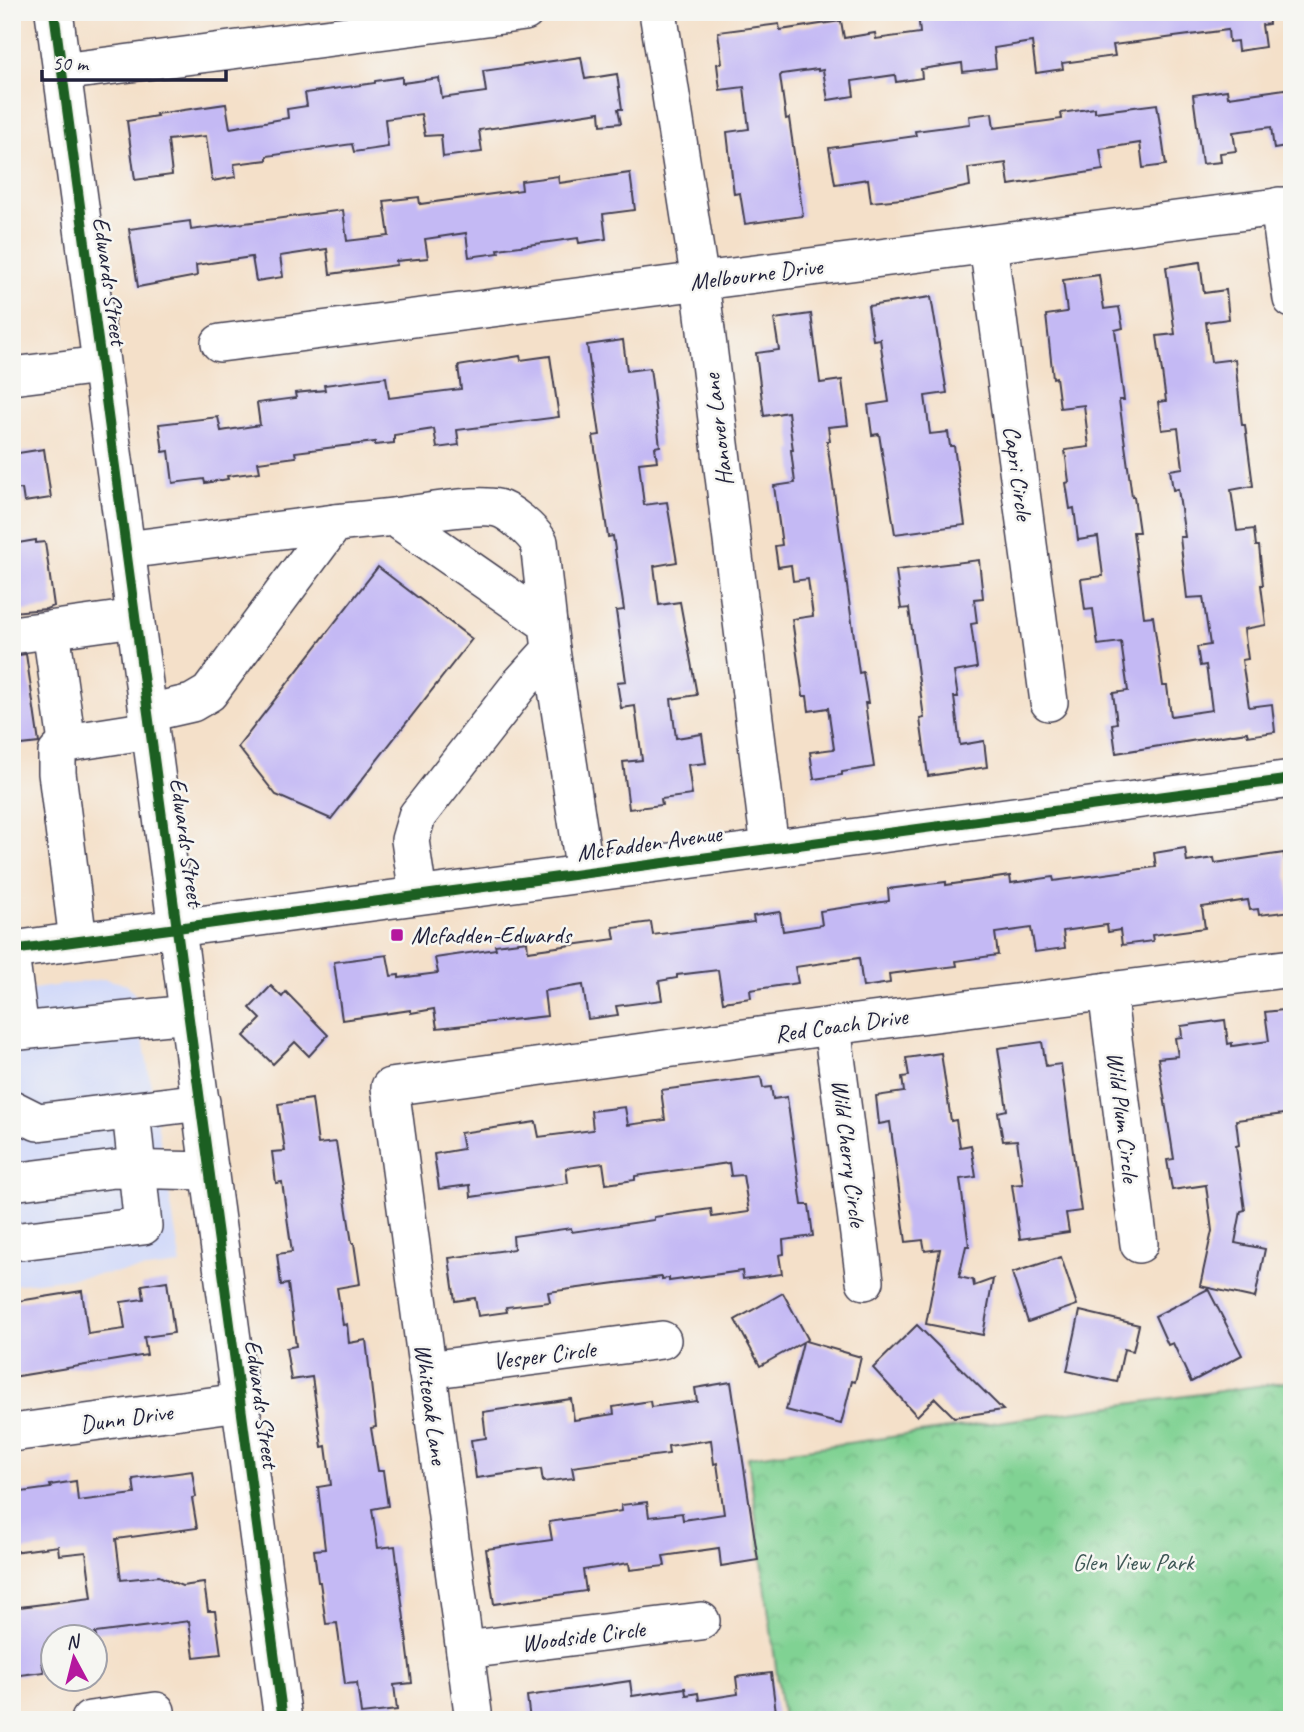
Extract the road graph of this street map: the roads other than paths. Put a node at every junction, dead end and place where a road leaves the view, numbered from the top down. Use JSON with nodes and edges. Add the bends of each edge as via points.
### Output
{"nodes":[{"id":1,"x":54,"y":12,"type":"edge"},
{"id":2,"x":525,"y":12,"type":"edge"},
{"id":3,"x":659,"y":12,"type":"edge"},
{"id":4,"x":61,"y":72,"type":"junction"},
{"id":5,"x":1285,"y":206,"type":"edge"},
{"id":6,"x":988,"y":244,"type":"junction"},
{"id":7,"x":700,"y":282,"type":"junction"},
{"id":8,"x":1292,"y":299,"type":"edge"},
{"id":9,"x":220,"y":343,"type":"dead end"},
{"id":10,"x":100,"y":365,"type":"junction"},
{"id":11,"x":12,"y":376,"type":"edge"},
{"id":12,"x":394,"y":517,"type":"junction"},
{"id":13,"x":335,"y":523,"type":"junction"},
{"id":14,"x":126,"y":550,"type":"junction"},
{"id":15,"x":135,"y":618,"type":"junction"},
{"id":16,"x":51,"y":630,"type":"junction"},
{"id":17,"x":12,"y":635,"type":"edge"},
{"id":18,"x":549,"y":637,"type":"junction"},
{"id":19,"x":1049,"y":702,"type":"dead end"},
{"id":20,"x":149,"y":721,"type":"junction"},
{"id":21,"x":67,"y":743,"type":"junction"},
{"id":22,"x":1292,"y":779,"type":"edge"},
{"id":23,"x":769,"y":848,"type":"junction"},
{"id":24,"x":585,"y":873,"type":"junction"},
{"id":25,"x":418,"y":895,"type":"junction"},
{"id":26,"x":178,"y":927,"type":"junction"},
{"id":27,"x":78,"y":941,"type":"junction"},
{"id":28,"x":12,"y":950,"type":"edge"},
{"id":29,"x":1292,"y":968,"type":"edge"},
{"id":30,"x":12,"y":969,"type":"edge"},
{"id":31,"x":1107,"y":991,"type":"junction"},
{"id":32,"x":189,"y":1014,"type":"junction"},
{"id":33,"x":832,"y":1026,"type":"junction"},
{"id":34,"x":16,"y":1031,"type":"edge"},
{"id":35,"x":390,"y":1087,"type":"joint"},
{"id":36,"x":201,"y":1102,"type":"junction"},
{"id":37,"x":12,"y":1109,"type":"edge"},
{"id":38,"x":131,"y":1111,"type":"junction"},
{"id":39,"x":136,"y":1169,"type":"junction"},
{"id":40,"x":210,"y":1171,"type":"junction"},
{"id":41,"x":12,"y":1182,"type":"edge"},
{"id":42,"x":12,"y":1242,"type":"edge"},
{"id":43,"x":1139,"y":1244,"type":"dead end"},
{"id":44,"x":865,"y":1280,"type":"dead end"},
{"id":45,"x":662,"y":1340,"type":"dead end"},
{"id":46,"x":427,"y":1370,"type":"junction"},
{"id":47,"x":240,"y":1402,"type":"junction"},
{"id":48,"x":12,"y":1433,"type":"edge"},
{"id":49,"x":701,"y":1621,"type":"dead end"},
{"id":50,"x":465,"y":1650,"type":"junction"},
{"id":51,"x":156,"y":1711,"type":"dead end"},
{"id":52,"x":90,"y":1720,"type":"edge"},
{"id":53,"x":284,"y":1720,"type":"edge"},
{"id":54,"x":474,"y":1720,"type":"edge"}],
"edges":[{"from":1,"to":4,"type":"street","name":"Edwards Street"},
{"from":2,"to":4,"type":"street"},
{"from":3,"to":7,"type":"street","name":"Hanover Lane"},
{"from":4,"to":10,"type":"street","name":"Edwards Street"},
{"from":5,"to":6,"type":"street","name":"Melbourne Drive"},
{"from":5,"to":8,"type":"street"},
{"from":6,"to":7,"type":"street","name":"Melbourne Drive"},
{"from":6,"to":19,"type":"street","name":"Capri Circle"},
{"from":7,"to":9,"type":"street","name":"Melbourne Drive"},
{"from":7,"to":23,"type":"street","name":"Hanover Lane"},
{"from":10,"to":11,"type":"street"},
{"from":10,"to":14,"type":"street","name":"Edwards Street"},
{"from":12,"to":13,"type":"street"},
{"from":12,"to":18,"type":"street"},
{"from":12,"to":18,"type":"street","via":[[485,506],[500,508],[532,532],[539,542]]},
{"from":13,"to":14,"type":"street"},
{"from":13,"to":20,"type":"street","via":[[209,693]]},
{"from":14,"to":15,"type":"street","name":"Edwards Street"},
{"from":15,"to":16,"type":"street"},
{"from":15,"to":20,"type":"street","name":"Edwards Street"},
{"from":16,"to":17,"type":"street"},
{"from":16,"to":21,"type":"street"},
{"from":18,"to":24,"type":"street"},
{"from":18,"to":25,"type":"street","via":[[520,684],[417,816],[410,840]]},
{"from":20,"to":21,"type":"street"},
{"from":20,"to":26,"type":"street","name":"Edwards Street"},
{"from":21,"to":27,"type":"street","via":[[57,753],[57,773]]},
{"from":22,"to":23,"type":"street","name":"McFadden Avenue"},
{"from":23,"to":24,"type":"street","name":"McFadden Avenue"},
{"from":24,"to":25,"type":"street","name":"McFadden Avenue"},
{"from":25,"to":26,"type":"street","name":"McFadden Avenue"},
{"from":26,"to":27,"type":"street","name":"McFadden Avenue"},
{"from":26,"to":32,"type":"street","name":"Edwards Street"},
{"from":27,"to":28,"type":"street","name":"McFadden Avenue"},
{"from":29,"to":31,"type":"street","name":"Red Coach Drive"},
{"from":30,"to":34,"type":"street"},
{"from":31,"to":33,"type":"street","name":"Red Coach Drive"},
{"from":31,"to":43,"type":"street","name":"Wild Plum Circle"},
{"from":32,"to":34,"type":"street"},
{"from":32,"to":36,"type":"street","name":"Edwards Street"},
{"from":33,"to":35,"type":"street","name":"Red Coach Drive"},
{"from":33,"to":44,"type":"street","name":"Wild Cherry Circle"},
{"from":35,"to":46,"type":"street","name":"Whiteoak Lane"},
{"from":36,"to":38,"type":"street"},
{"from":36,"to":40,"type":"street","name":"Edwards Street"},
{"from":37,"to":38,"type":"street","via":[[38,1122]]},
{"from":38,"to":39,"type":"street"},
{"from":39,"to":40,"type":"street"},
{"from":39,"to":41,"type":"street"},
{"from":39,"to":42,"type":"street","via":[[142,1226]]},
{"from":40,"to":47,"type":"street","name":"Edwards Street"},
{"from":45,"to":46,"type":"street","name":"Vesper Circle"},
{"from":46,"to":50,"type":"street","name":"Whiteoak Lane"},
{"from":47,"to":48,"type":"street","name":"Dunn Drive"},
{"from":47,"to":53,"type":"street","name":"Edwards Street"},
{"from":49,"to":50,"type":"street","name":"Woodside Circle"},
{"from":50,"to":54,"type":"street","name":"Whiteoak Lane"},
{"from":51,"to":52,"type":"street"}]}
